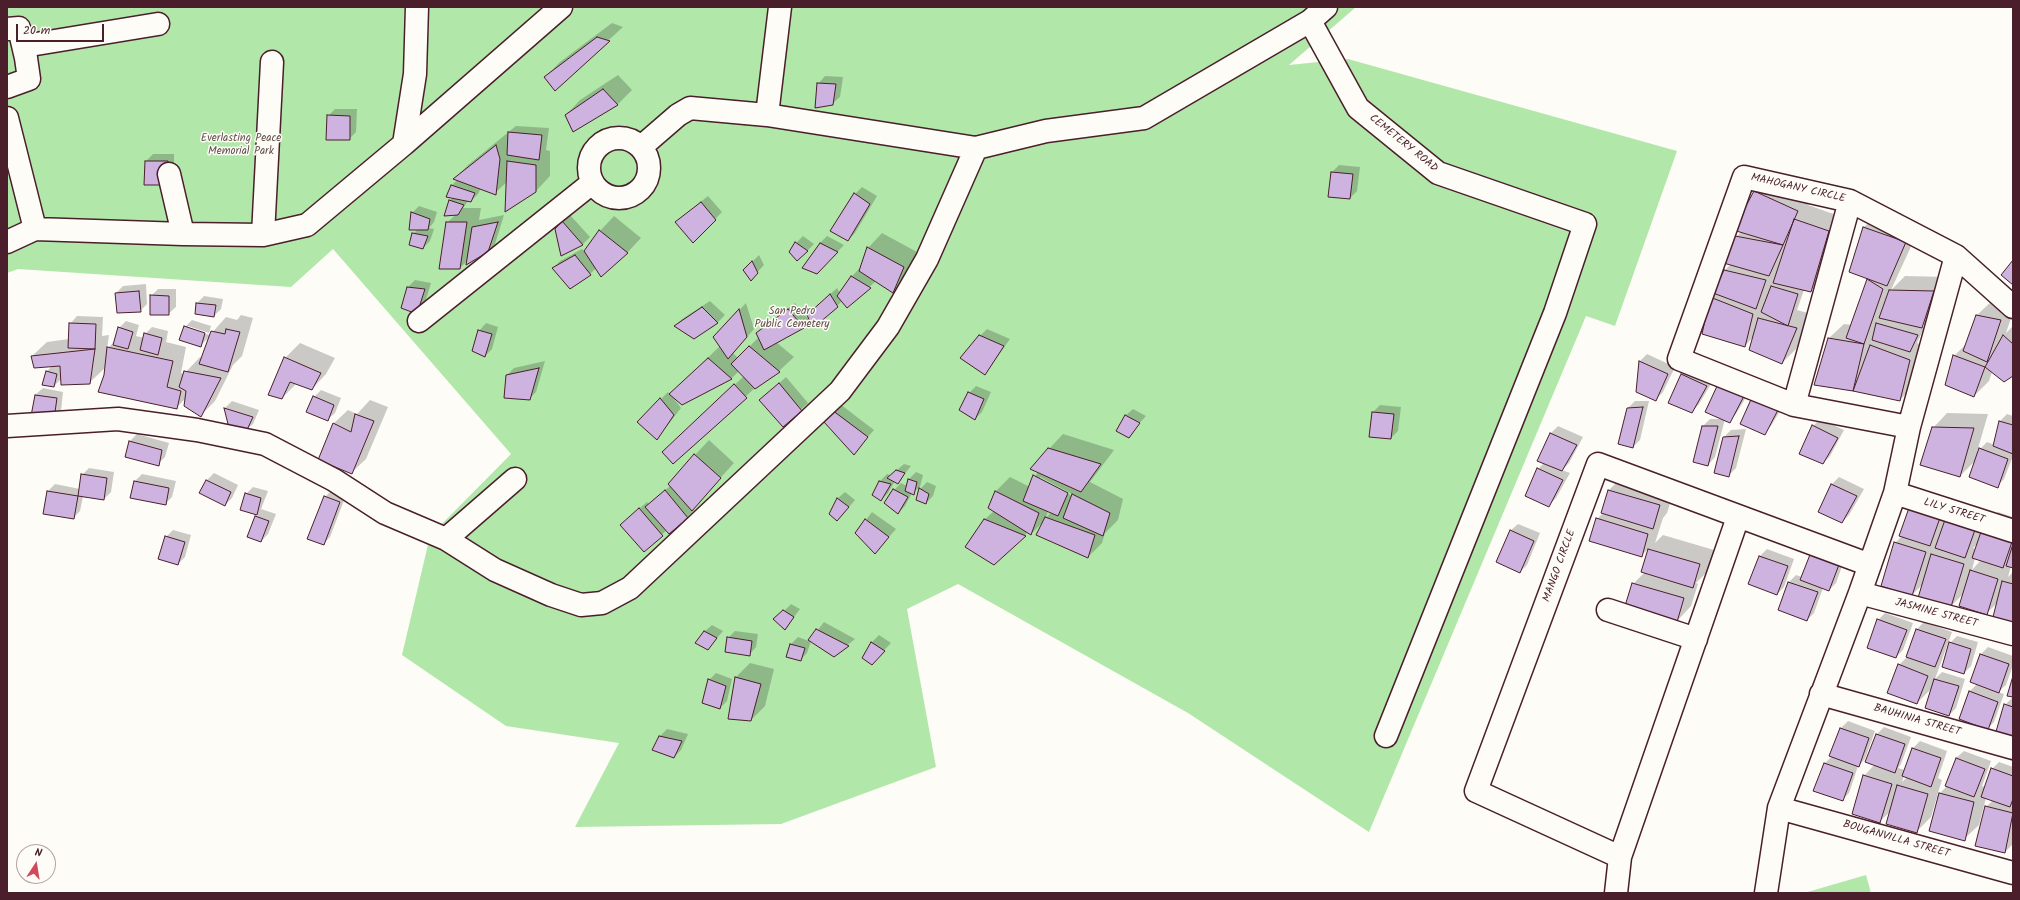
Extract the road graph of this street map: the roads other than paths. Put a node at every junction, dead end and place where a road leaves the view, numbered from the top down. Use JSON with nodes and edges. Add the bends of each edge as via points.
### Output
{"nodes":[{"id":1,"x":417,"y":7,"type":"edge"},
{"id":2,"x":561,"y":7,"type":"edge"},
{"id":3,"x":780,"y":7,"type":"edge"},
{"id":4,"x":1318,"y":14,"type":"edge"},
{"id":5,"x":158,"y":24,"type":"dead end"},
{"id":6,"x":7,"y":29,"type":"edge"},
{"id":7,"x":24,"y":46,"type":"junction"},
{"id":8,"x":272,"y":62,"type":"dead end"},
{"id":9,"x":7,"y":87,"type":"edge"},
{"id":10,"x":767,"y":116,"type":"junction"},
{"id":11,"x":7,"y":118,"type":"edge"},
{"id":12,"x":404,"y":144,"type":"junction"},
{"id":13,"x":641,"y":147,"type":"junction"},
{"id":14,"x":976,"y":148,"type":"junction"},
{"id":15,"x":169,"y":174,"type":"dead end"},
{"id":16,"x":592,"y":183,"type":"junction"},
{"id":17,"x":1850,"y":201,"type":"junction"},
{"id":18,"x":35,"y":229,"type":"junction"},
{"id":19,"x":182,"y":234,"type":"junction"},
{"id":20,"x":263,"y":235,"type":"junction"},
{"id":21,"x":7,"y":242,"type":"edge"},
{"id":22,"x":1956,"y":256,"type":"junction"},
{"id":23,"x":2013,"y":307,"type":"edge"},
{"id":24,"x":419,"y":321,"type":"dead end"},
{"id":25,"x":1794,"y":405,"type":"junction"},
{"id":26,"x":7,"y":426,"type":"edge"},
{"id":27,"x":1909,"y":427,"type":"junction"},
{"id":28,"x":515,"y":480,"type":"dead end"},
{"id":29,"x":1895,"y":493,"type":"junction"},
{"id":30,"x":1738,"y":517,"type":"junction"},
{"id":31,"x":2013,"y":531,"type":"edge"},
{"id":32,"x":446,"y":539,"type":"junction"},
{"id":33,"x":1870,"y":565,"type":"junction"},
{"id":34,"x":1860,"y":593,"type":"junction"},
{"id":35,"x":1608,"y":610,"type":"dead end"},
{"id":36,"x":2013,"y":634,"type":"edge"},
{"id":37,"x":1696,"y":639,"type":"junction"},
{"id":38,"x":1821,"y":694,"type":"junction"},
{"id":39,"x":1386,"y":736,"type":"dead end"},
{"id":40,"x":2013,"y":748,"type":"edge"},
{"id":41,"x":1779,"y":808,"type":"junction"},
{"id":42,"x":1620,"y":858,"type":"junction"},
{"id":43,"x":2013,"y":873,"type":"edge"},
{"id":44,"x":1616,"y":893,"type":"edge"},
{"id":45,"x":1766,"y":893,"type":"edge"}],
"edges":[{"from":1,"to":12,"type":"street","via":[[415,74]]},
{"from":2,"to":12,"type":"street"},
{"from":3,"to":10,"type":"street"},
{"from":4,"to":14,"type":"street","via":[[1144,118],[1046,131]]},
{"from":4,"to":39,"type":"street","name":"CEMETERY ROAD","via":[[1358,108],[1438,173],[1585,224],[1555,313]]},
{"from":5,"to":7,"type":"street"},
{"from":6,"to":7,"type":"street","via":[[19,28]]},
{"from":7,"to":9,"type":"street","via":[[29,79]]},
{"from":8,"to":20,"type":"street"},
{"from":10,"to":13,"type":"street","via":[[690,108]]},
{"from":10,"to":14,"type":"street"},
{"from":11,"to":18,"type":"street"},
{"from":12,"to":20,"type":"street","via":[[307,225]]},
{"from":13,"to":16,"type":"street","via":[[624,138],[614,137],[604,141],[597,147],[588,164]]},
{"from":13,"to":16,"type":"street","via":[[648,160],[648,175],[637,192],[628,196],[613,197],[599,191]]},
{"from":14,"to":32,"type":"street","via":[[926,259],[888,327],[840,391],[630,588],[602,603],[581,605],[551,595],[495,570]]},
{"from":15,"to":19,"type":"street"},
{"from":16,"to":24,"type":"street"},
{"from":17,"to":22,"type":"street","name":"MAHOGANY CIRCLE"},
{"from":17,"to":25,"type":"street"},
{"from":17,"to":25,"type":"street","name":"MAHOGANY CIRCLE","via":[[1744,177],[1679,359]]},
{"from":18,"to":19,"type":"street"},
{"from":18,"to":21,"type":"street"},
{"from":19,"to":20,"type":"street"},
{"from":22,"to":23,"type":"street","name":"MAHOGANY CIRCLE"},
{"from":22,"to":27,"type":"street"},
{"from":25,"to":27,"type":"street"},
{"from":26,"to":32,"type":"street","via":[[118,419],[197,430],[266,444],[334,480],[385,513]]},
{"from":27,"to":29,"type":"street"},
{"from":28,"to":32,"type":"street"},
{"from":29,"to":31,"type":"street","name":"LILY STREET"},
{"from":29,"to":33,"type":"street"},
{"from":30,"to":33,"type":"street","name":"MANGO CIRCLE"},
{"from":30,"to":37,"type":"street"},
{"from":30,"to":42,"type":"street","name":"MANGO CIRCLE","via":[[1598,464],[1476,791]]},
{"from":33,"to":34,"type":"street"},
{"from":34,"to":36,"type":"street","name":"JASMINE STREET"},
{"from":34,"to":38,"type":"street"},
{"from":35,"to":37,"type":"street"},
{"from":37,"to":42,"type":"street"},
{"from":38,"to":40,"type":"street","name":"BAUHINIA STREET"},
{"from":38,"to":41,"type":"street"},
{"from":41,"to":43,"type":"street","name":"BOUGANVILLA STREET"},
{"from":41,"to":45,"type":"street"},
{"from":42,"to":44,"type":"street"}]}
